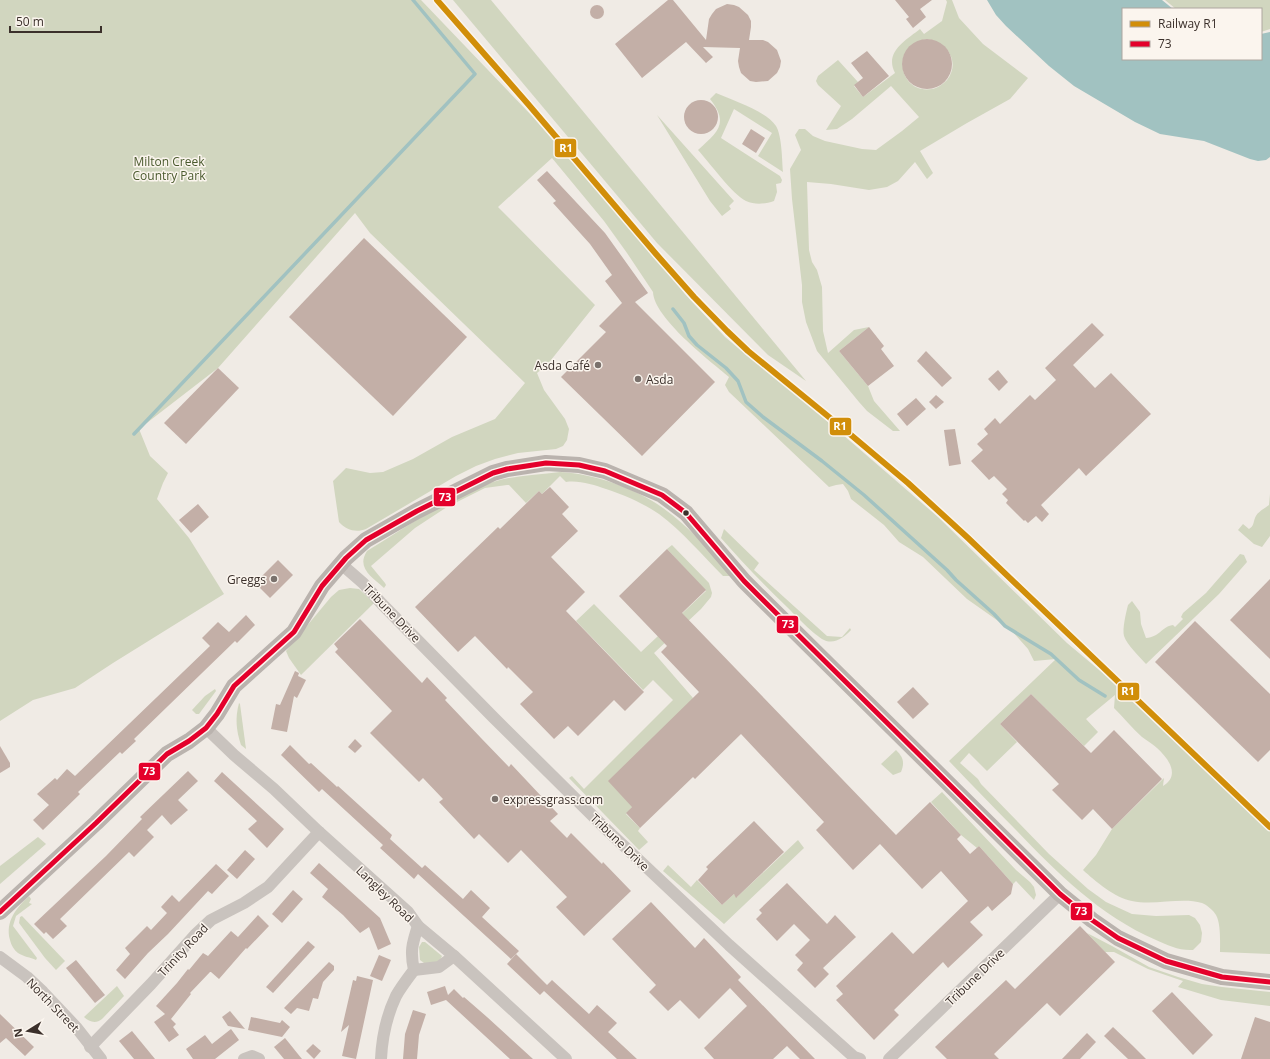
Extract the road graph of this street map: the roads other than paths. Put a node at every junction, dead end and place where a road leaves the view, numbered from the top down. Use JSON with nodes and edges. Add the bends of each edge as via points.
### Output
{"nodes":[{"id":1,"x":340,"y":563,"type":"junction"},
{"id":2,"x":206,"y":728,"type":"junction"},
{"id":3,"x":319,"y":832,"type":"junction"},
{"id":4,"x":1060,"y":894,"type":"junction"},
{"id":5,"x":0,"y":912,"type":"edge"},
{"id":6,"x":418,"y":926,"type":"junction"},
{"id":7,"x":454,"y":956,"type":"junction"},
{"id":8,"x":0,"y":957,"type":"edge"},
{"id":9,"x":414,"y":970,"type":"junction"},
{"id":10,"x":1270,"y":982,"type":"edge"},
{"id":11,"x":90,"y":1047,"type":"junction"},
{"id":12,"x":100,"y":1059,"type":"edge"},
{"id":13,"x":244,"y":1059,"type":"edge"},
{"id":14,"x":259,"y":1059,"type":"edge"},
{"id":15,"x":381,"y":1059,"type":"edge"},
{"id":16,"x":566,"y":1059,"type":"edge"},
{"id":17,"x":860,"y":1059,"type":"edge"},
{"id":18,"x":889,"y":1059,"type":"edge"}],
"edges":[{"from":1,"to":2,"type":"street","via":[[322,586],[294,632],[234,686]]},
{"from":1,"to":4,"type":"street","via":[[366,540],[417,511],[493,473],[507,469],[546,463],[579,465],[605,471],[662,495],[686,513],[744,581]]},
{"from":1,"to":17,"type":"street","name":"Tribune Drive","via":[[364,583],[493,717],[607,830],[729,945],[854,1057]]},
{"from":2,"to":3,"type":"street","name":"Langley Road"},
{"from":2,"to":5,"type":"street","via":[[167,754]]},
{"from":3,"to":6,"type":"street","name":"Langley Road","via":[[408,912]]},
{"from":3,"to":11,"type":"street","name":"Trinity Road","via":[[268,887],[211,920],[195,935]]},
{"from":4,"to":10,"type":"street","via":[[1118,938],[1166,961],[1222,977]]},
{"from":4,"to":18,"type":"street","name":"Tribune Drive"},
{"from":6,"to":7,"type":"street","name":"Langley Road"},
{"from":6,"to":9,"type":"street","via":[[411,957]]},
{"from":7,"to":9,"type":"street","via":[[439,967]]},
{"from":7,"to":16,"type":"street","name":"Langley Road"},
{"from":8,"to":11,"type":"street","name":"North Street","via":[[28,977],[43,992],[76,1027]]},
{"from":9,"to":15,"type":"street","via":[[396,996],[384,1030]]},
{"from":11,"to":12,"type":"street","name":"North Street"},
{"from":13,"to":14,"type":"street","via":[[252,1056]]}]}
